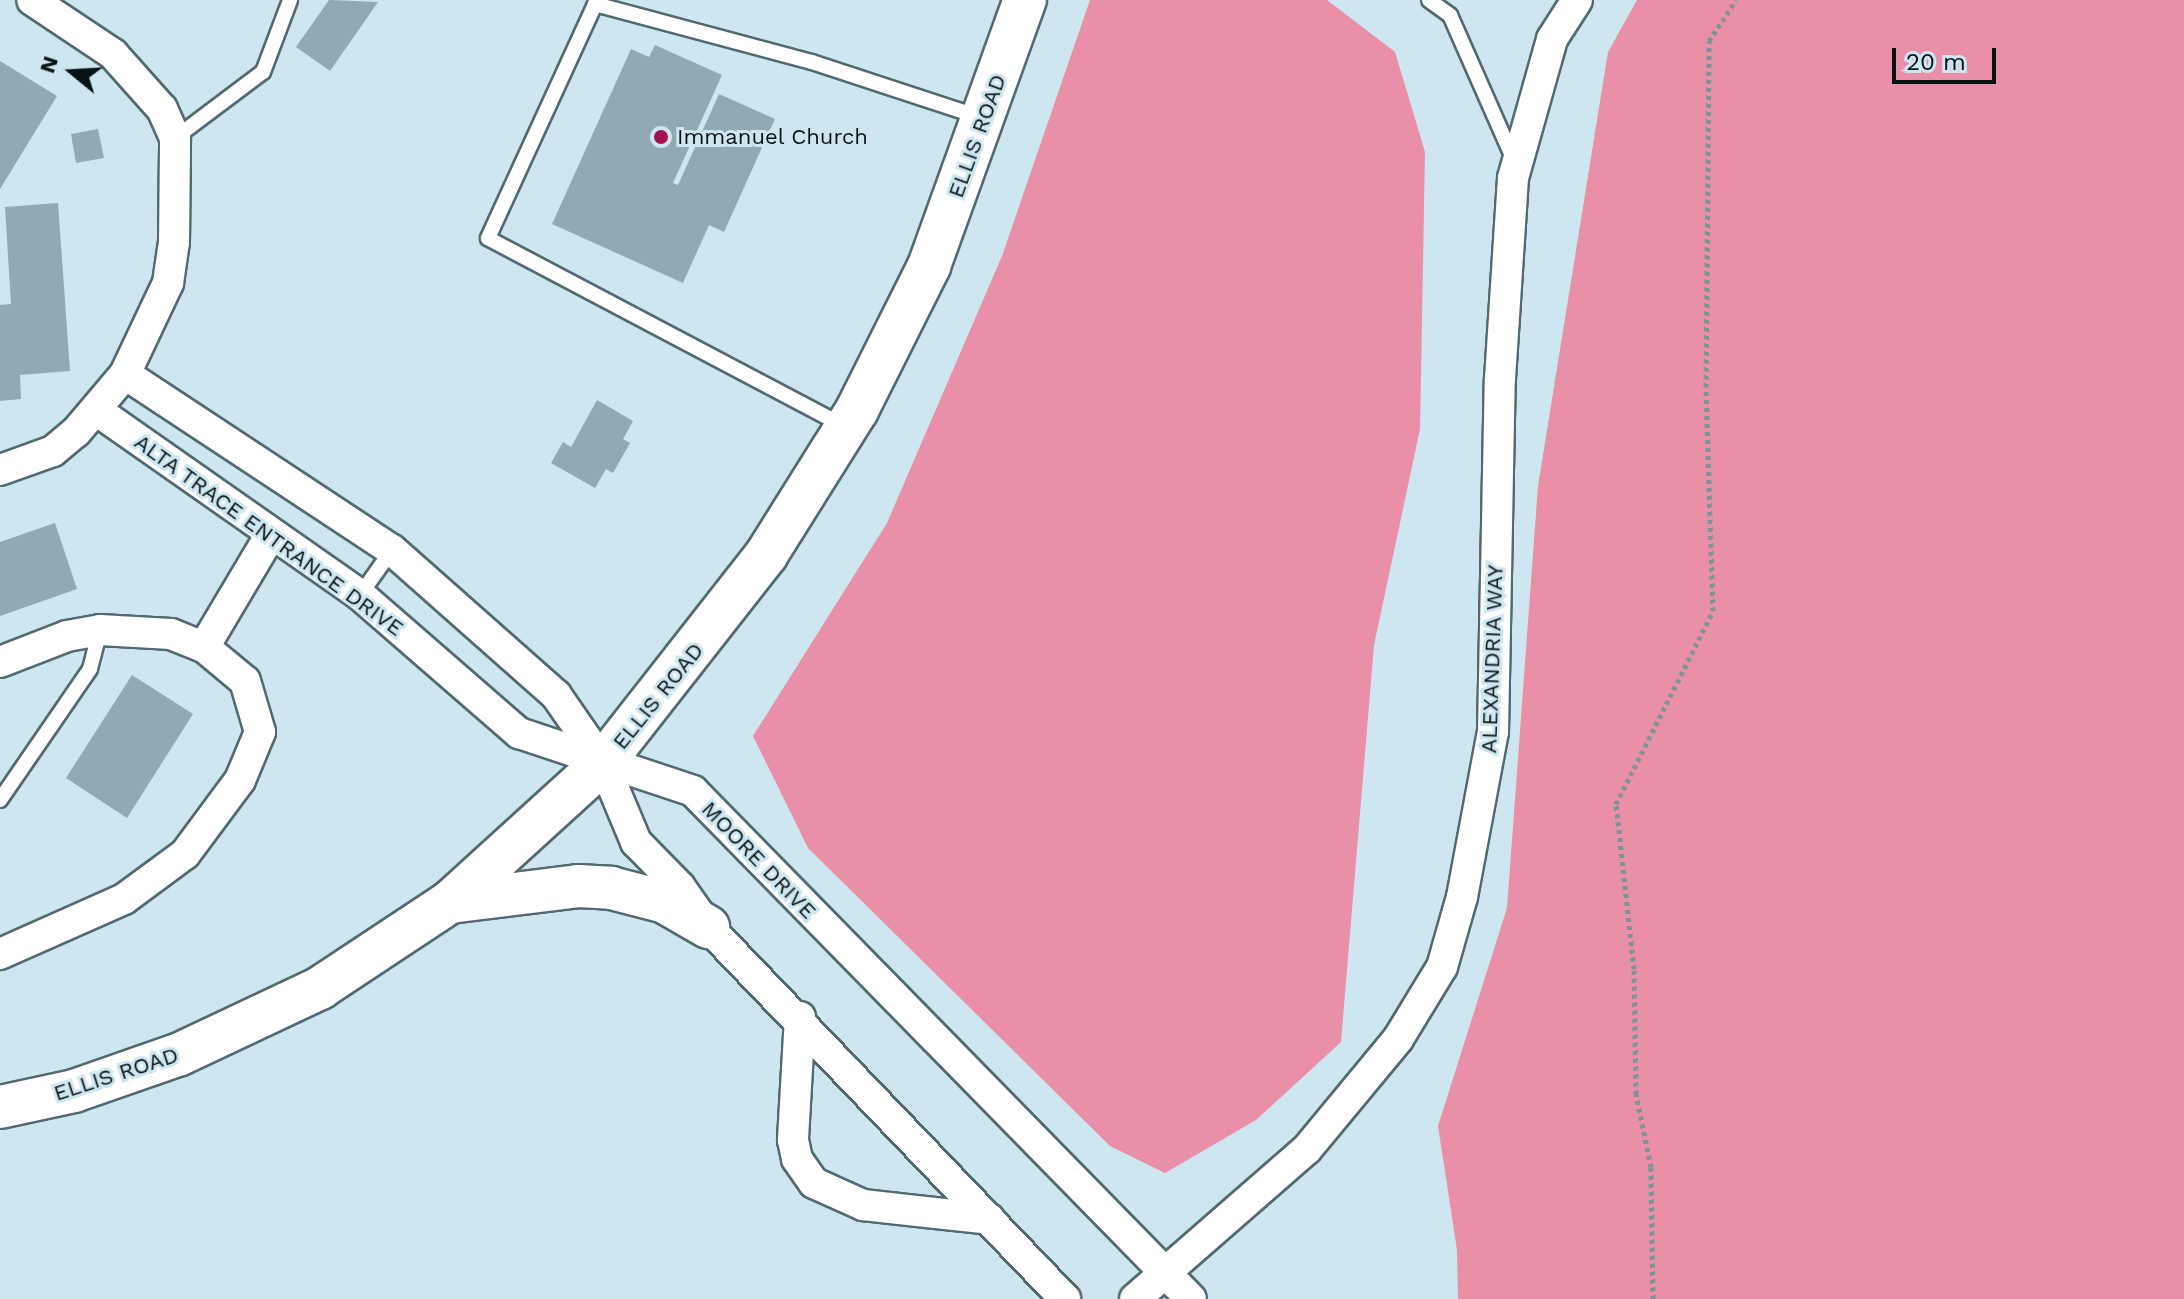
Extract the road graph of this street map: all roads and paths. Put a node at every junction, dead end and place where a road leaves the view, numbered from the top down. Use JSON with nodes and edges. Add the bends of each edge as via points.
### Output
{"nodes":[{"id":1,"x":32,"y":0,"type":"edge"},
{"id":2,"x":290,"y":0,"type":"edge"},
{"id":3,"x":1025,"y":0,"type":"edge"},
{"id":4,"x":1429,"y":0,"type":"edge"},
{"id":5,"x":1577,"y":0,"type":"edge"},
{"id":6,"x":1736,"y":0,"type":"edge"},
{"id":7,"x":593,"y":3,"type":"edge"},
{"id":8,"x":984,"y":118,"type":"junction"},
{"id":9,"x":175,"y":138,"type":"junction"},
{"id":10,"x":1516,"y":165,"type":"junction"},
{"id":11,"x":125,"y":374,"type":"junction"},
{"id":12,"x":96,"y":410,"type":"junction"},
{"id":13,"x":846,"y":427,"type":"junction"},
{"id":14,"x":0,"y":470,"type":"edge"},
{"id":15,"x":271,"y":534,"type":"junction"},
{"id":16,"x":392,"y":550,"type":"junction"},
{"id":17,"x":360,"y":595,"type":"junction"},
{"id":18,"x":100,"y":630,"type":"junction"},
{"id":19,"x":204,"y":647,"type":"junction"},
{"id":20,"x":0,"y":662,"type":"edge"},
{"id":21,"x":603,"y":763,"type":"junction"},
{"id":22,"x":0,"y":800,"type":"edge"},
{"id":23,"x":450,"y":902,"type":"junction"},
{"id":24,"x":708,"y":927,"type":"junction"},
{"id":25,"x":0,"y":954,"type":"edge"},
{"id":26,"x":800,"y":1017,"type":"junction"},
{"id":27,"x":0,"y":1107,"type":"edge"},
{"id":28,"x":989,"y":1219,"type":"junction"},
{"id":29,"x":1166,"y":1272,"type":"junction"},
{"id":30,"x":1065,"y":1299,"type":"edge"},
{"id":31,"x":1135,"y":1299,"type":"edge"},
{"id":32,"x":1191,"y":1299,"type":"edge"},
{"id":33,"x":1653,"y":1299,"type":"edge"}],
"edges":[{"from":1,"to":9,"type":"street","via":[[113,54],[162,109]]},
{"from":2,"to":9,"type":"lane","via":[[263,72]]},
{"from":3,"to":8,"type":"main road","name":"ELLIS ROAD"},
{"from":4,"to":10,"type":"lane","via":[[1450,15]]},
{"from":5,"to":10,"type":"street","name":"ALEXANDRIA WAY","via":[[1552,39]]},
{"from":6,"to":33,"type":"path","via":[[1709,41],[1706,387],[1713,611],[1616,804],[1634,969],[1636,1094],[1651,1167]]},
{"from":7,"to":8,"type":"lane","via":[[812,62]]},
{"from":7,"to":13,"type":"lane","via":[[488,238]]},
{"from":8,"to":13,"type":"main road","name":"ELLIS ROAD","via":[[929,266]]},
{"from":9,"to":11,"type":"street","via":[[175,228],[168,283]]},
{"from":10,"to":29,"type":"street","name":"ALEXANDRIA WAY","via":[[1500,379],[1493,732],[1465,883],[1442,967],[1398,1039],[1307,1149]]},
{"from":11,"to":12,"type":"street"},
{"from":11,"to":16,"type":"street"},
{"from":12,"to":14,"type":"street","via":[[53,451]]},
{"from":12,"to":15,"type":"street","name":"ALTA TRACE ENTRANCE DRIVE"},
{"from":13,"to":21,"type":"main road","name":"ELLIS ROAD","via":[[720,619]]},
{"from":15,"to":17,"type":"street","name":"ALTA TRACE ENTRANCE DRIVE"},
{"from":15,"to":19,"type":"street"},
{"from":16,"to":17,"type":"lane"},
{"from":16,"to":21,"type":"street","via":[[556,695]]},
{"from":17,"to":21,"type":"street","name":"ALTA TRACE ENTRANCE DRIVE","via":[[519,733]]},
{"from":18,"to":19,"type":"street","via":[[171,634]]},
{"from":18,"to":20,"type":"street","via":[[67,636]]},
{"from":18,"to":22,"type":"lane","via":[[90,669]]},
{"from":19,"to":25,"type":"street","via":[[245,681],[256,705],[257,750],[240,780],[203,835],[153,880],[87,918]]},
{"from":21,"to":23,"type":"main road","name":"ELLIS ROAD"},
{"from":21,"to":24,"type":"street","via":[[636,842],[680,887]]},
{"from":21,"to":29,"type":"street","name":"MOORE DRIVE","via":[[693,791]]},
{"from":23,"to":24,"type":"main road","via":[[578,886],[611,888],[665,902]]},
{"from":23,"to":27,"type":"main road","name":"ELLIS ROAD","via":[[320,988],[224,1035],[100,1082]]},
{"from":24,"to":26,"type":"street"},
{"from":26,"to":28,"type":"street"},
{"from":26,"to":28,"type":"street","via":[[793,1140],[797,1159],[814,1183],[863,1205]]},
{"from":28,"to":30,"type":"street"},
{"from":29,"to":31,"type":"street","name":"ALEXANDRIA WAY"},
{"from":29,"to":32,"type":"street","name":"MOORE DRIVE"}]}
